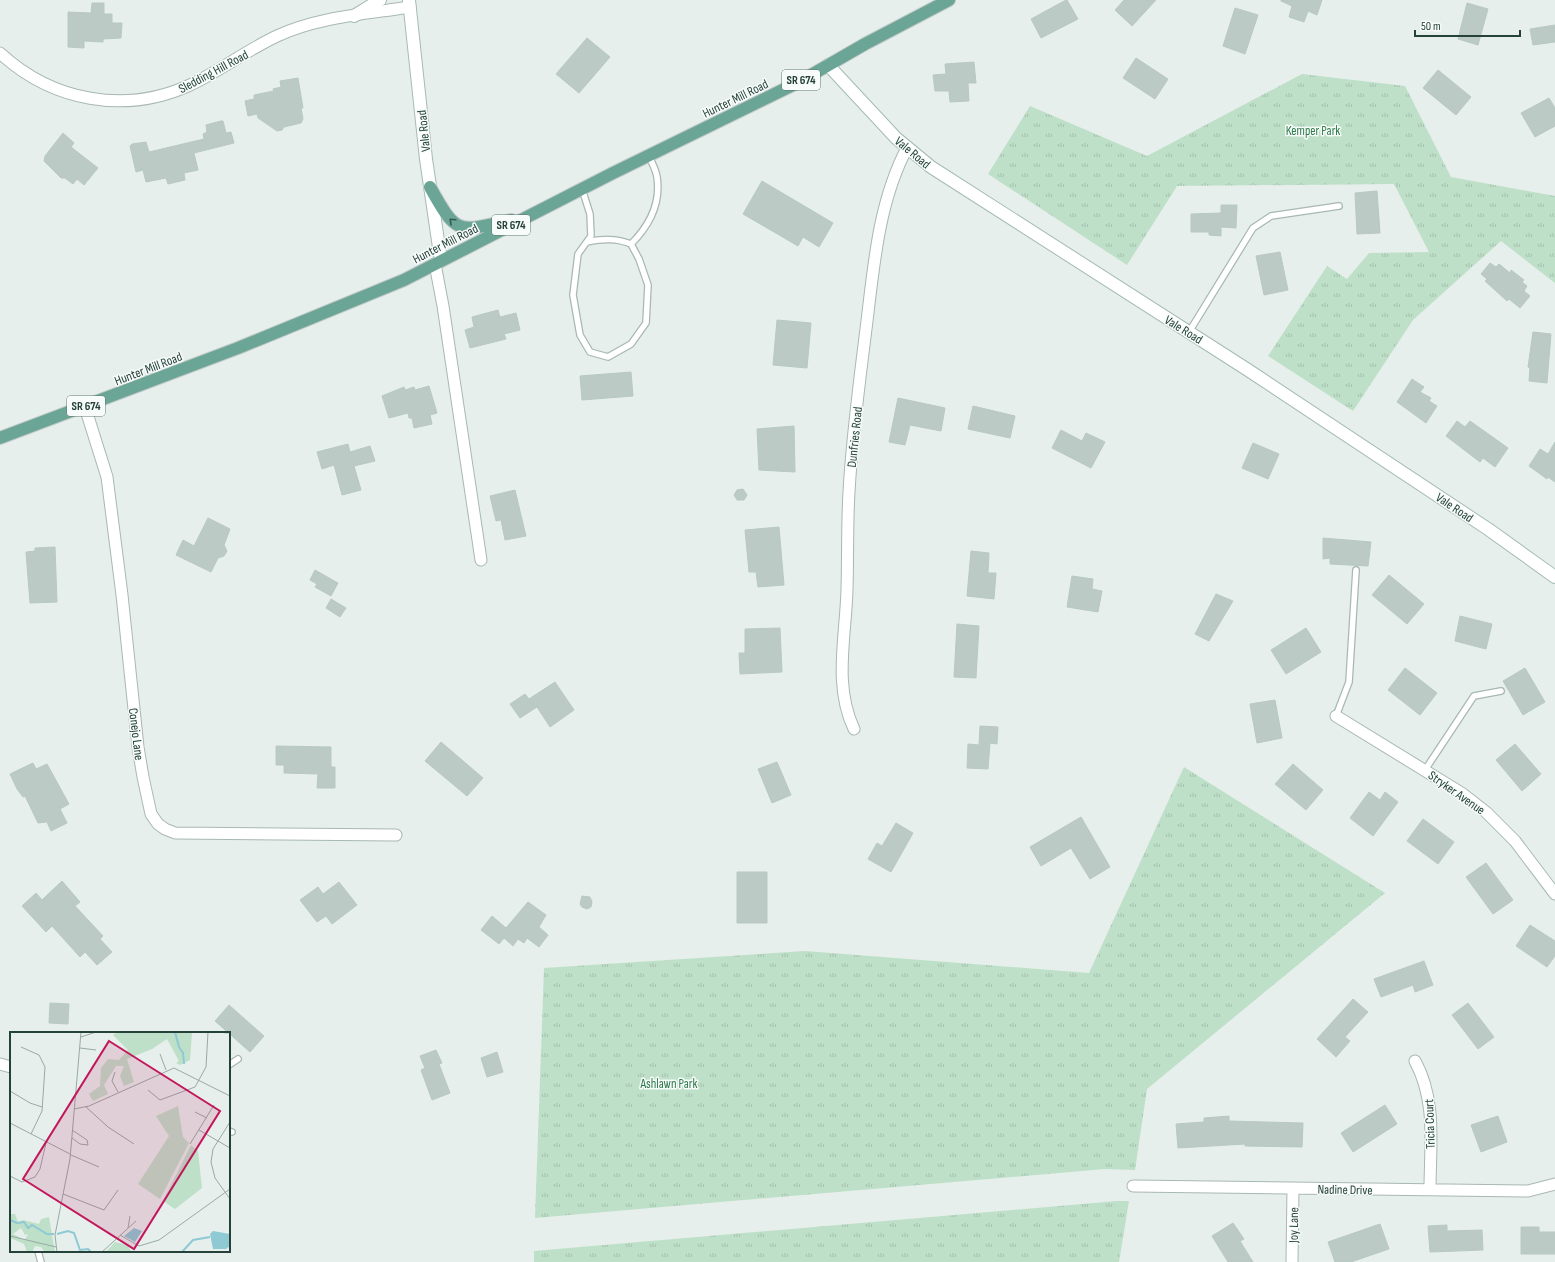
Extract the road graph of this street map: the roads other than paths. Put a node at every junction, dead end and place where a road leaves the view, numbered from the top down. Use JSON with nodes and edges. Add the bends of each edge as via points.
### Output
{"nodes":[{"id":1,"x":380,"y":0,"type":"edge"},
{"id":2,"x":949,"y":0,"type":"edge"},
{"id":3,"x":409,"y":4,"type":"edge"},
{"id":4,"x":354,"y":16,"type":"junction"},
{"id":5,"x":0,"y":53,"type":"edge"},
{"id":6,"x":828,"y":65,"type":"junction"},
{"id":7,"x":907,"y":148,"type":"junction"},
{"id":8,"x":649,"y":156,"type":"junction"},
{"id":9,"x":430,"y":186,"type":"junction"},
{"id":10,"x":582,"y":189,"type":"junction"},
{"id":11,"x":1339,"y":206,"type":"dead end"},
{"id":12,"x":530,"y":216,"type":"junction"},
{"id":13,"x":587,"y":242,"type":"junction"},
{"id":14,"x":631,"y":244,"type":"junction"},
{"id":15,"x":438,"y":263,"type":"junction"},
{"id":16,"x":1189,"y":332,"type":"junction"},
{"id":17,"x":85,"y":407,"type":"junction"},
{"id":18,"x":0,"y":438,"type":"edge"},
{"id":19,"x":481,"y":560,"type":"dead end"},
{"id":20,"x":1356,"y":570,"type":"dead end"},
{"id":21,"x":1555,"y":577,"type":"edge"},
{"id":22,"x":1501,"y":691,"type":"dead end"},
{"id":23,"x":1336,"y":716,"type":"joint"},
{"id":24,"x":854,"y":729,"type":"dead end"},
{"id":25,"x":1425,"y":770,"type":"junction"},
{"id":26,"x":396,"y":835,"type":"dead end"},
{"id":27,"x":1555,"y":894,"type":"edge"},
{"id":28,"x":238,"y":1059,"type":"dead end"},
{"id":29,"x":1415,"y":1061,"type":"dead end"},
{"id":30,"x":0,"y":1064,"type":"edge"},
{"id":31,"x":230,"y":1064,"type":"edge"},
{"id":32,"x":10,"y":1068,"type":"edge"},
{"id":33,"x":1555,"y":1184,"type":"edge"},
{"id":34,"x":1133,"y":1186,"type":"dead end"},
{"id":35,"x":1293,"y":1188,"type":"junction"},
{"id":36,"x":1430,"y":1190,"type":"junction"},
{"id":37,"x":38,"y":1252,"type":"edge"},
{"id":38,"x":41,"y":1262,"type":"edge"},
{"id":39,"x":1292,"y":1262,"type":"edge"}],
"edges":[{"from":1,"to":4,"type":"main road"},
{"from":2,"to":6,"type":"main road","name":"Hunter Mill Road","number":"SR 674"},
{"from":3,"to":4,"type":"street","name":"Sledding Hill Road"},
{"from":3,"to":9,"type":"main road","name":"Vale Road"},
{"from":4,"to":5,"type":"street","name":"Sledding Hill Road","via":[[301,27],[277,36],[191,85],[143,100],[104,101],[75,96],[32,78]]},
{"from":6,"to":7,"type":"main road","name":"Vale Road"},
{"from":6,"to":8,"type":"main road","name":"Hunter Mill Road","number":"SR 674","via":[[799,82]]},
{"from":7,"to":16,"type":"main road","name":"Vale Road","via":[[967,192]]},
{"from":7,"to":24,"type":"street","name":"Dunfries Road","via":[[888,191],[880,233],[853,440],[841,678],[843,698]]},
{"from":8,"to":10,"type":"main road","name":"Hunter Mill Road","number":"SR 674"},
{"from":8,"to":14,"type":"lane","via":[[657,177],[655,210],[642,233]]},
{"from":12,"to":9,"type":"main road","one_way":true,"via":[[463,228],[452,222],[443,211]]},
{"from":9,"to":15,"type":"main road","name":"Vale Road"},
{"from":10,"to":12,"type":"main road","name":"Hunter Mill Road","number":"SR 674"},
{"from":10,"to":13,"type":"lane","via":[[590,214],[591,236]]},
{"from":11,"to":16,"type":"lane","via":[[1271,216],[1253,228]]},
{"from":12,"to":15,"type":"main road","name":"Hunter Mill Road","number":"SR 674"},
{"from":13,"to":14,"type":"lane","via":[[620,239]]},
{"from":13,"to":14,"type":"lane","via":[[578,254],[573,295],[580,335],[590,352],[608,357],[631,344],[646,323],[648,285]]},
{"from":15,"to":17,"type":"main road","name":"Hunter Mill Road","number":"SR 674","via":[[404,280],[238,348]]},
{"from":15,"to":19,"type":"street"},
{"from":16,"to":21,"type":"main road","name":"Vale Road","via":[[1488,529]]},
{"from":17,"to":18,"type":"main road","name":"Hunter Mill Road","number":"SR 674"},
{"from":17,"to":26,"type":"street","name":"Conejo Lane","via":[[107,476],[138,747],[151,814],[158,824],[165,830],[176,833]]},
{"from":20,"to":23,"type":"lane","via":[[1349,682]]},
{"from":22,"to":25,"type":"lane","via":[[1474,696]]},
{"from":23,"to":25,"type":"street","name":"Stryker Avenue"},
{"from":25,"to":27,"type":"street","name":"Stryker Avenue","via":[[1486,812],[1515,841]]},
{"from":28,"to":31,"type":"lane"},
{"from":29,"to":36,"type":"street","name":"Tricia Court","via":[[1427,1088],[1431,1108]]},
{"from":30,"to":32,"type":"street"},
{"from":33,"to":36,"type":"street","name":"Nadine Drive","via":[[1528,1191]]},
{"from":34,"to":35,"type":"street","name":"Nadine Drive"},
{"from":35,"to":36,"type":"street","name":"Nadine Drive"},
{"from":35,"to":39,"type":"street","name":"Joy Lane"},
{"from":37,"to":38,"type":"lane"}]}
